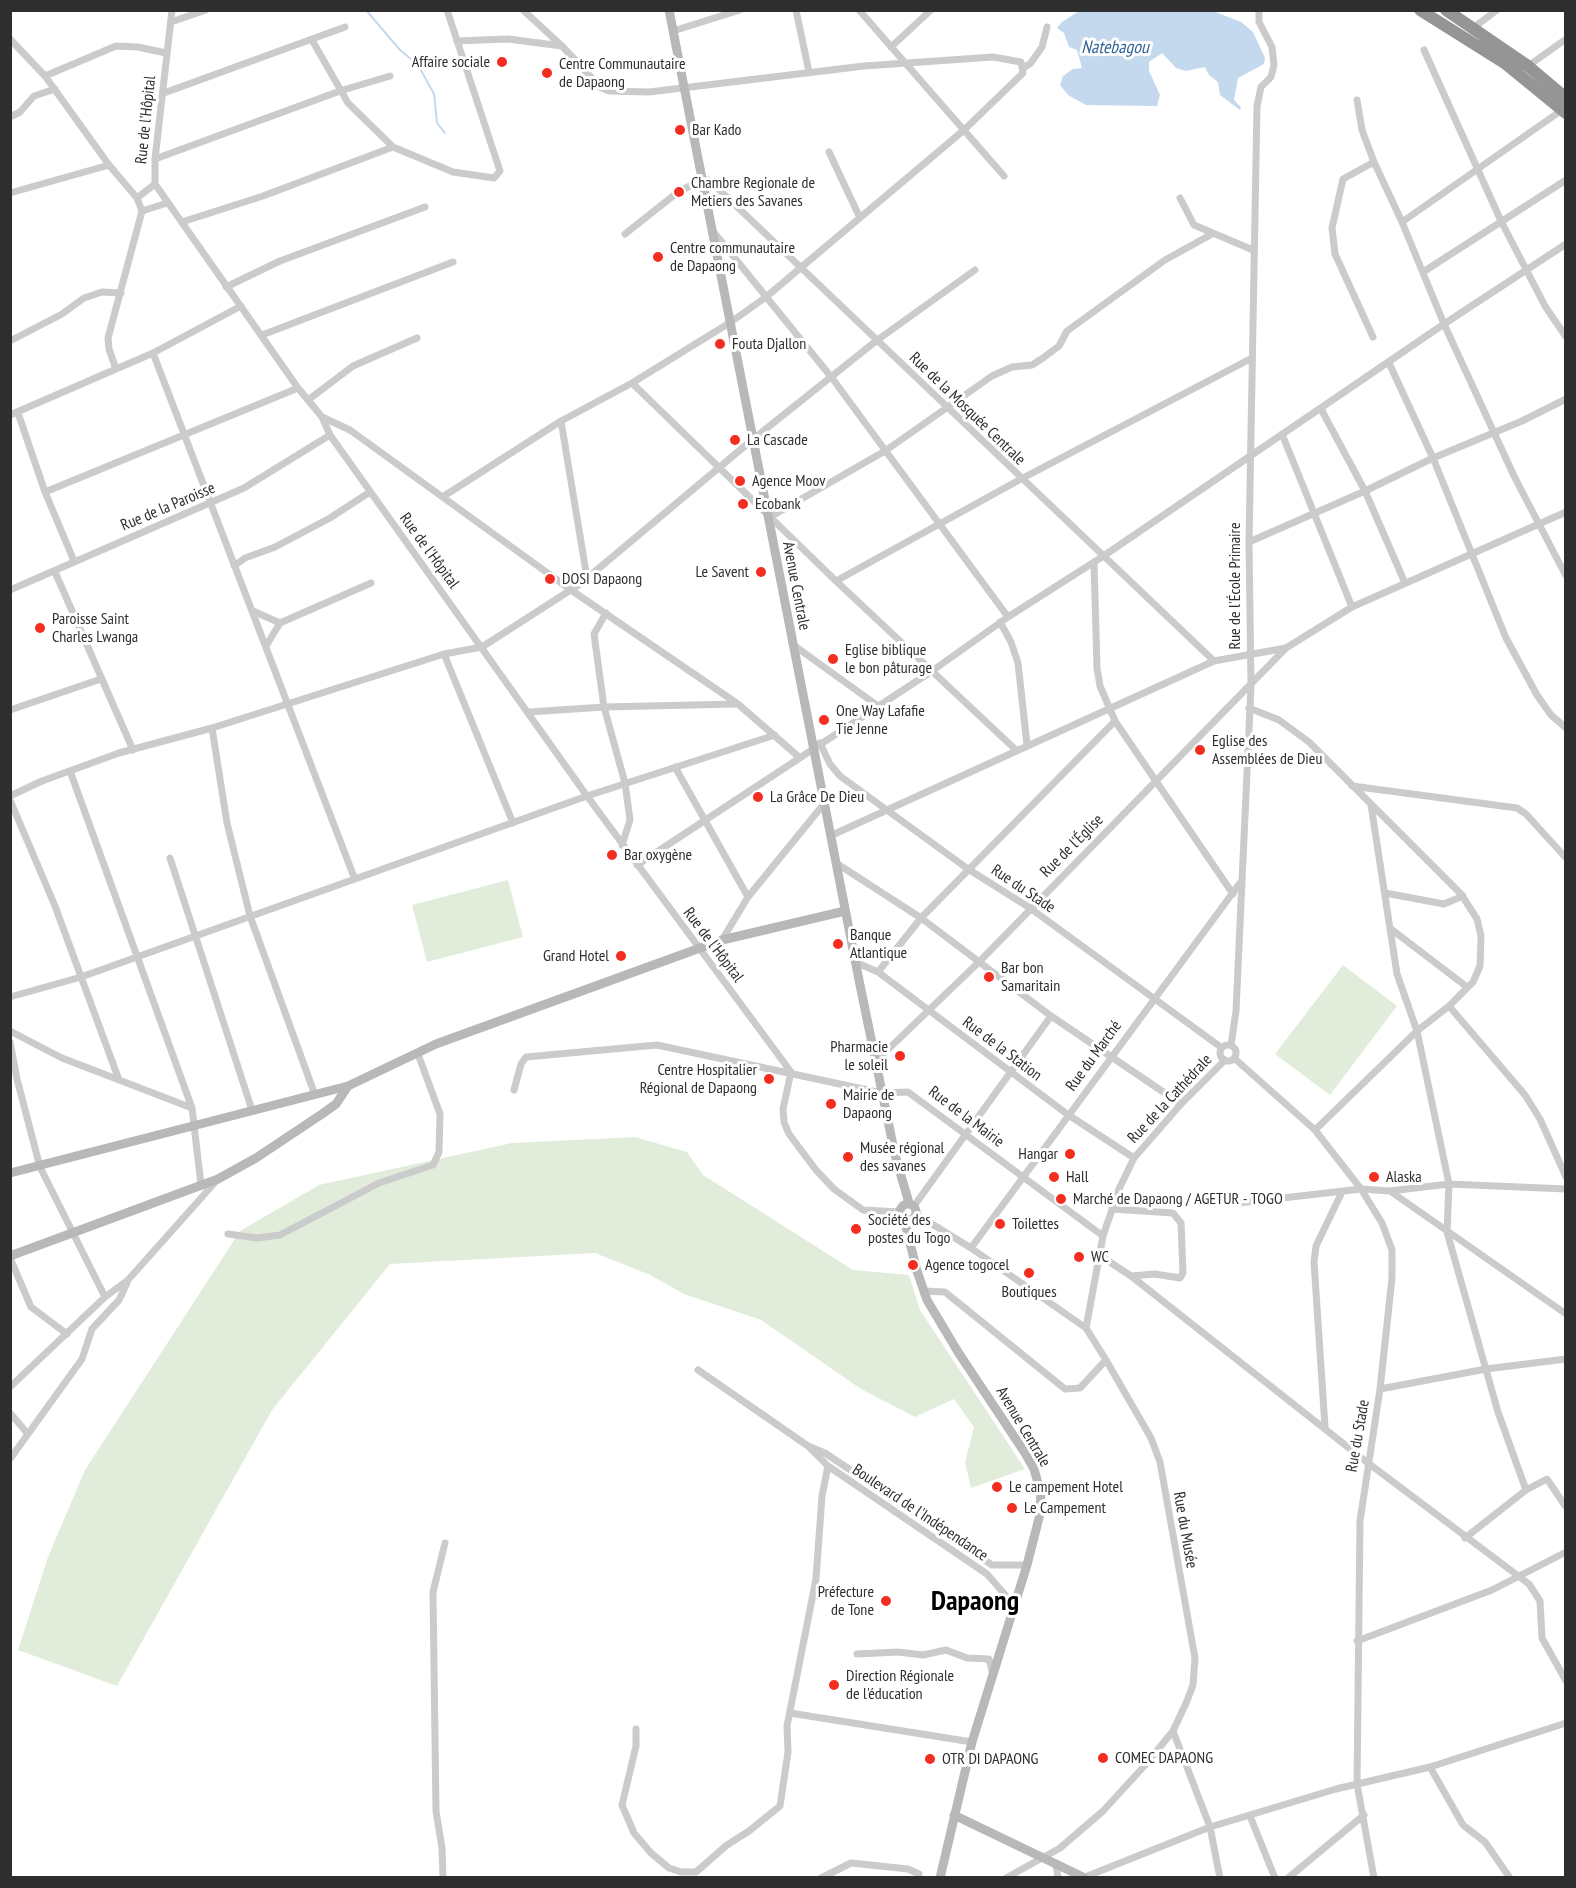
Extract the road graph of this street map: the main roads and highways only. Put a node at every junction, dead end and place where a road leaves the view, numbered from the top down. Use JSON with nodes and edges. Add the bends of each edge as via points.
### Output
{"nodes":[{"id":1,"x":669,"y":10,"type":"edge"},
{"id":2,"x":1420,"y":10,"type":"edge"},
{"id":3,"x":1446,"y":10,"type":"edge"},
{"id":4,"x":1564,"y":107,"type":"edge"},
{"id":5,"x":845,"y":911,"type":"junction"},
{"id":6,"x":348,"y":1086,"type":"junction"},
{"id":7,"x":10,"y":1173,"type":"edge"},
{"id":8,"x":10,"y":1257,"type":"edge"},
{"id":9,"x":954,"y":1815,"type":"junction"},
{"id":10,"x":1085,"y":1877,"type":"edge"},
{"id":11,"x":940,"y":1878,"type":"edge"}],
"edges":[{"from":1,"to":5,"type":"main road","name":"Avenue Centrale","via":[[791,644],[816,746],[823,805]]},
{"from":2,"to":4,"type":"highway","via":[[1478,44]]},
{"from":3,"to":4,"type":"highway","via":[[1528,66]]},
{"from":5,"to":6,"type":"main road","via":[[722,940],[436,1044]]},
{"from":5,"to":9,"type":"main road","name":"Avenue Centrale","via":[[908,1211],[911,1248],[923,1291],[1034,1468],[1040,1484],[1041,1503],[1027,1565],[972,1742]]},
{"from":6,"to":7,"type":"main road"},
{"from":6,"to":8,"type":"main road","via":[[336,1104],[263,1154],[218,1179]]},
{"from":9,"to":10,"type":"main road"},
{"from":9,"to":11,"type":"main road","name":"Avenue Centrale"}]}
